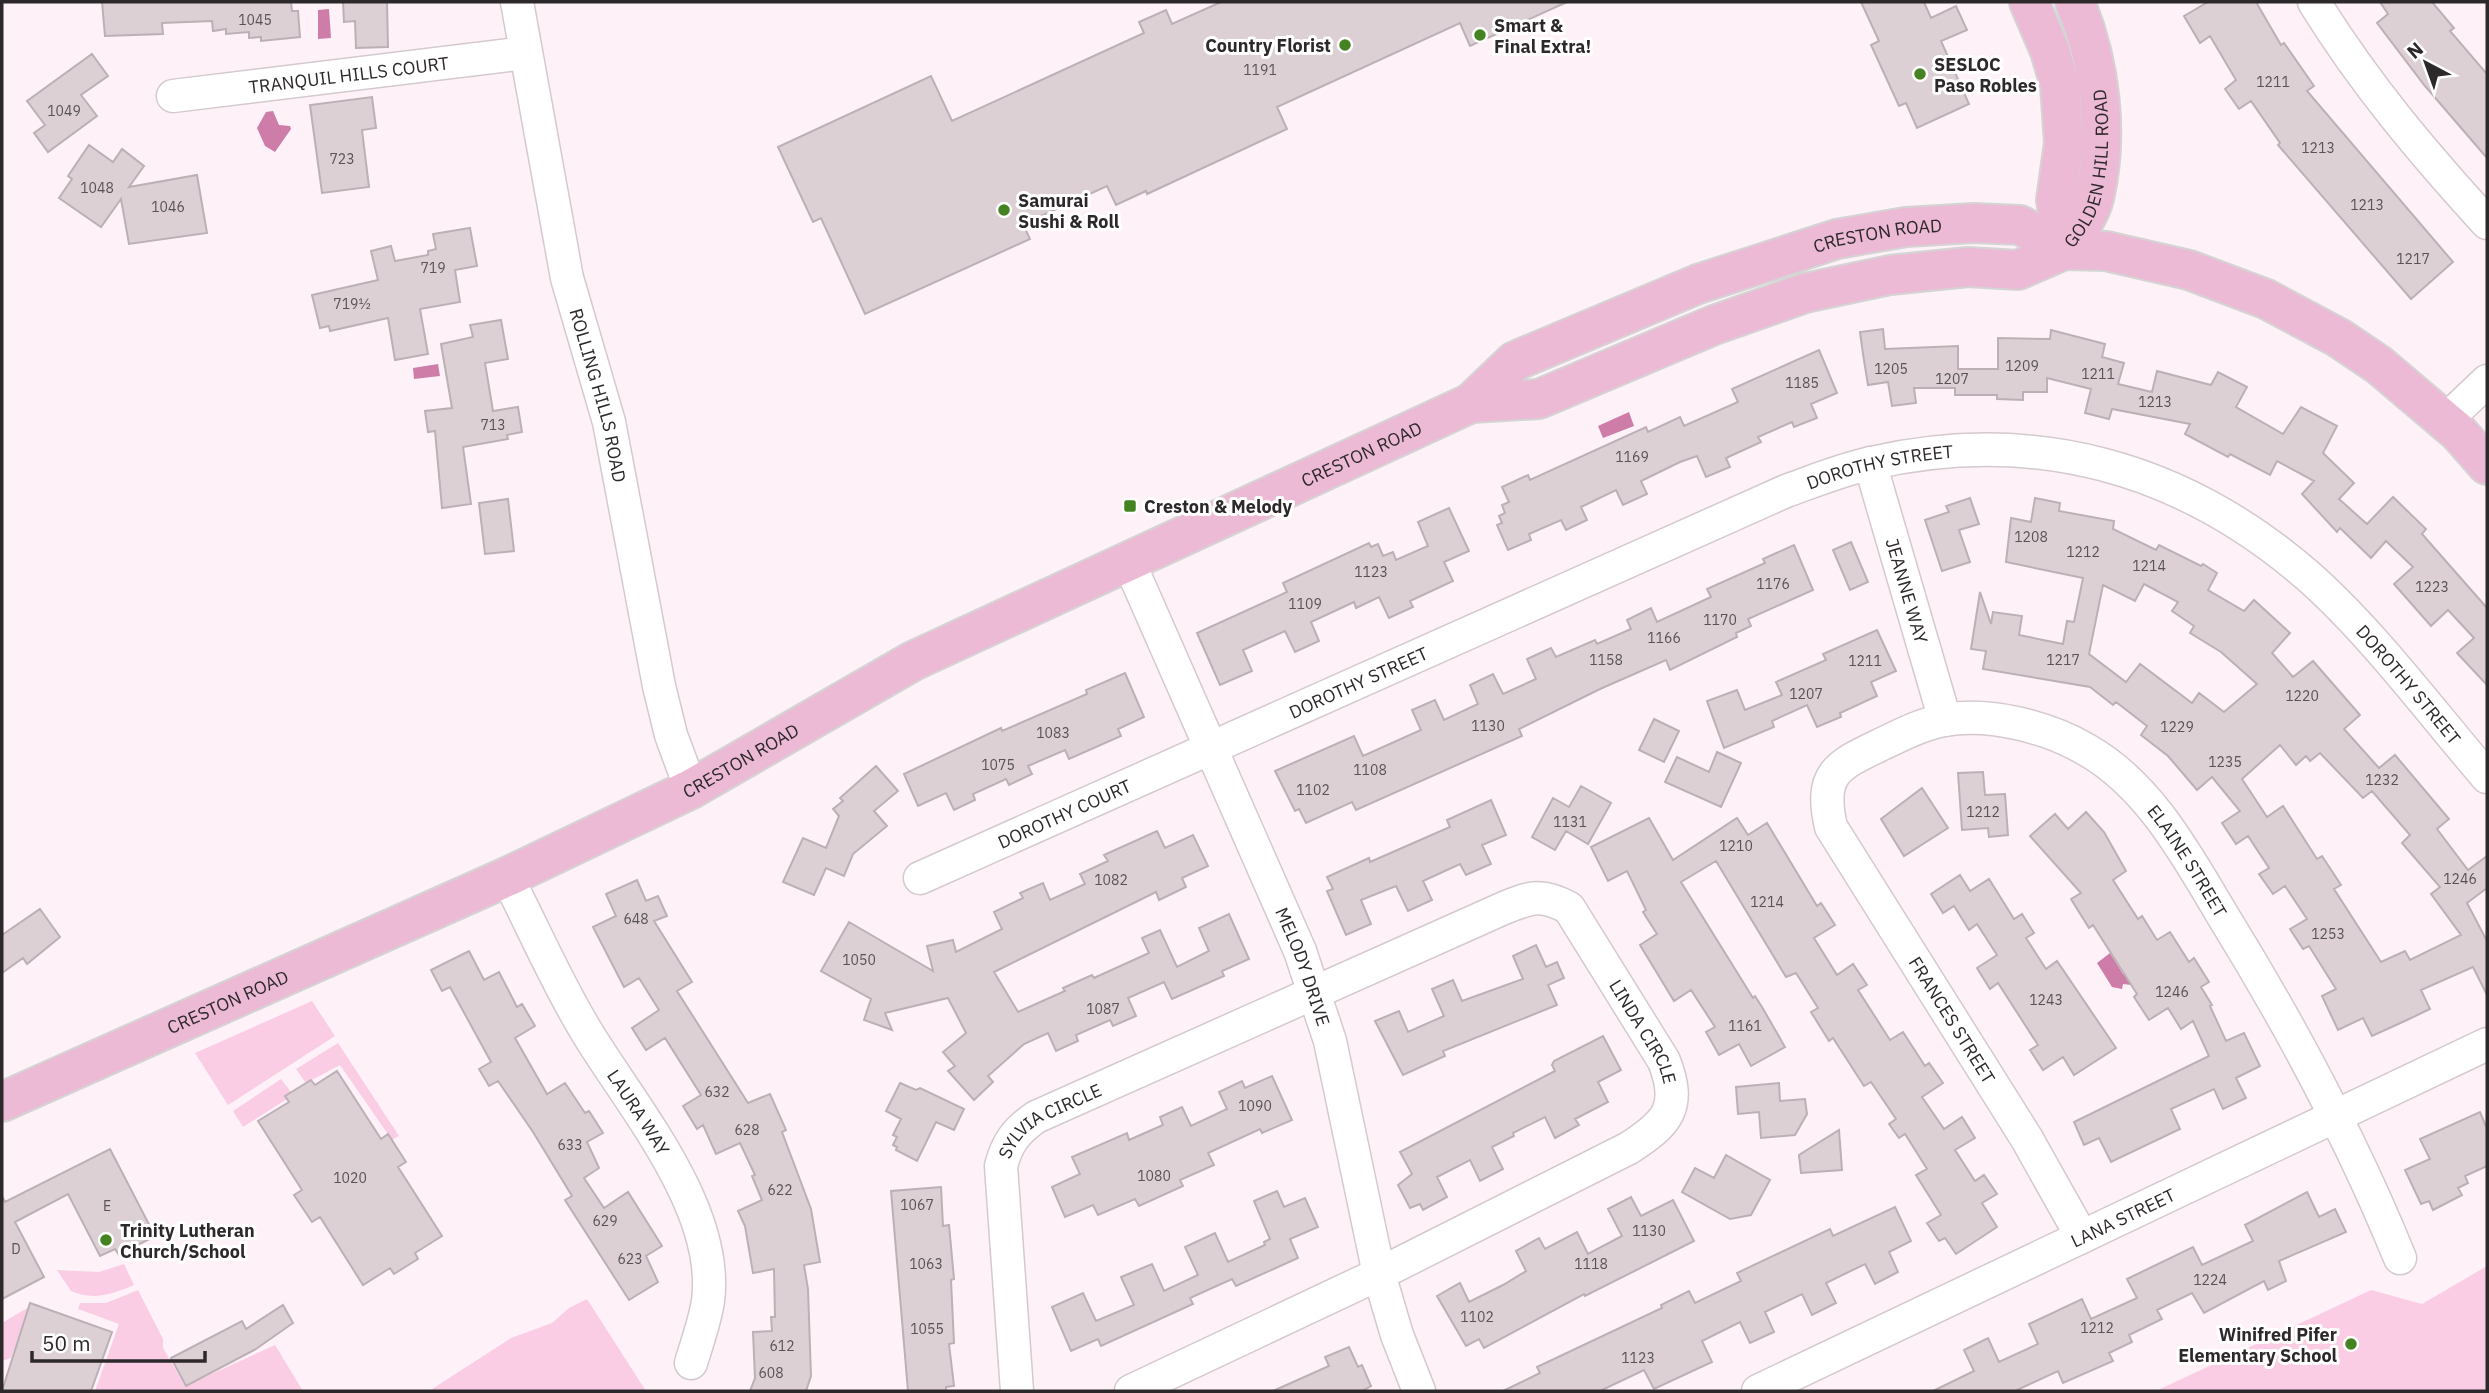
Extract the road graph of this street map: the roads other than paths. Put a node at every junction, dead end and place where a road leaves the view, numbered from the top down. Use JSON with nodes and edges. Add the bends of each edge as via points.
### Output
{"nodes":[{"id":1,"x":517,"y":2,"type":"edge"},
{"id":2,"x":2029,"y":2,"type":"edge"},
{"id":3,"x":2075,"y":2,"type":"edge"},
{"id":4,"x":2314,"y":2,"type":"edge"},
{"id":5,"x":525,"y":53,"type":"junction"},
{"id":6,"x":173,"y":96,"type":"dead end"},
{"id":7,"x":2487,"y":223,"type":"edge"},
{"id":8,"x":2064,"y":250,"type":"junction"},
{"id":9,"x":2487,"y":381,"type":"edge"},
{"id":10,"x":2445,"y":421,"type":"junction"},
{"id":11,"x":1870,"y":463,"type":"junction"},
{"id":12,"x":2487,"y":465,"type":"edge"},
{"id":13,"x":1128,"y":560,"type":"junction"},
{"id":14,"x":1945,"y":720,"type":"junction"},
{"id":15,"x":1209,"y":749,"type":"junction"},
{"id":16,"x":2487,"y":777,"type":"edge"},
{"id":17,"x":691,"y":789,"type":"junction"},
{"id":18,"x":1825,"y":801,"type":"joint"},
{"id":19,"x":508,"y":877,"type":"junction"},
{"id":20,"x":920,"y":878,"type":"dead end"},
{"id":21,"x":1314,"y":992,"type":"junction"},
{"id":22,"x":2487,"y":1044,"type":"edge"},
{"id":23,"x":2,"y":1102,"type":"edge"},
{"id":24,"x":2338,"y":1116,"type":"junction"},
{"id":25,"x":2082,"y":1237,"type":"junction"},
{"id":26,"x":2400,"y":1258,"type":"dead end"},
{"id":27,"x":1379,"y":1274,"type":"junction"},
{"id":28,"x":691,"y":1363,"type":"dead end"},
{"id":29,"x":1017,"y":1391,"type":"edge"},
{"id":30,"x":1131,"y":1391,"type":"edge"},
{"id":31,"x":1419,"y":1391,"type":"edge"},
{"id":32,"x":1758,"y":1391,"type":"edge"}],
"edges":[{"from":1,"to":5,"type":"street","name":"ROLLING HILLS ROAD"},
{"from":2,"to":8,"type":"main road","name":"GOLDEN HILL ROAD","via":[[2060,85],[2064,143],[2056,200]]},
{"from":3,"to":8,"type":"main road","name":"GOLDEN HILL ROAD","via":[[2087,31],[2100,95],[2101,139],[2094,201]]},
{"from":4,"to":7,"type":"street","via":[[2371,89]]},
{"from":5,"to":6,"type":"street","name":"TRANQUIL HILLS COURT"},
{"from":5,"to":17,"type":"street","name":"ROLLING HILLS ROAD","via":[[567,278],[609,422],[659,686]]},
{"from":8,"to":10,"type":"main road","name":"CRESTON ROAD","via":[[2140,257],[2266,299],[2379,365]]},
{"from":8,"to":13,"type":"main road","name":"CRESTON ROAD","via":[[2018,270],[1968,267],[1891,275],[1805,293],[1714,325],[1539,399],[1471,403]]},
{"from":9,"to":10,"type":"street"},
{"from":10,"to":12,"type":"main road","name":"CRESTON ROAD"},
{"from":11,"to":14,"type":"street","name":"JEANNE WAY"},
{"from":11,"to":15,"type":"street","name":"DOROTHY STREET","via":[[1786,491]]},
{"from":11,"to":16,"type":"street","name":"DOROTHY STREET","via":[[1917,454],[2005,448],[2049,452],[2144,476],[2198,500],[2255,534],[2308,576],[2346,613]]},
{"from":13,"to":15,"type":"street","name":"MELODY DRIVE"},
{"from":13,"to":17,"type":"main road","name":"CRESTON ROAD","via":[[913,661]]},
{"from":14,"to":18,"type":"street","name":"ELAINE STREET","via":[[1913,729],[1846,761],[1832,776]]},
{"from":14,"to":24,"type":"street","name":"ELAINE STREET","via":[[1979,719],[2051,733],[2120,773],[2179,843],[2276,1000]]},
{"from":15,"to":20,"type":"street","name":"DOROTHY COURT"},
{"from":15,"to":21,"type":"street","name":"MELODY DRIVE","via":[[1286,915]]},
{"from":17,"to":19,"type":"main road","name":"CRESTON ROAD"},
{"from":18,"to":25,"type":"street","name":"FRANCES STREET","via":[[1831,827],[1842,846],[2027,1139]]},
{"from":19,"to":23,"type":"main road","name":"CRESTON ROAD"},
{"from":19,"to":28,"type":"street","name":"LAURA WAY","via":[[585,1030],[694,1207],[705,1253],[708,1300]]},
{"from":21,"to":27,"type":"street","name":"MELODY DRIVE","via":[[1342,1088]]},
{"from":21,"to":27,"type":"street","name":"LINDA CIRCLE","via":[[1528,898],[1550,898],[1569,908],[1583,929],[1664,1061],[1672,1082],[1673,1101],[1665,1119],[1639,1141]]},
{"from":21,"to":29,"type":"street","name":"SYLVIA CIRCLE","via":[[1018,1129],[1000,1166]]},
{"from":22,"to":24,"type":"street","name":"LANA STREET"},
{"from":24,"to":25,"type":"street","name":"LANA STREET"},
{"from":24,"to":26,"type":"street","name":"ELAINE STREET"},
{"from":25,"to":32,"type":"street","name":"LANA STREET"},
{"from":27,"to":30,"type":"street"},
{"from":27,"to":31,"type":"street","name":"MELODY DRIVE"}]}
